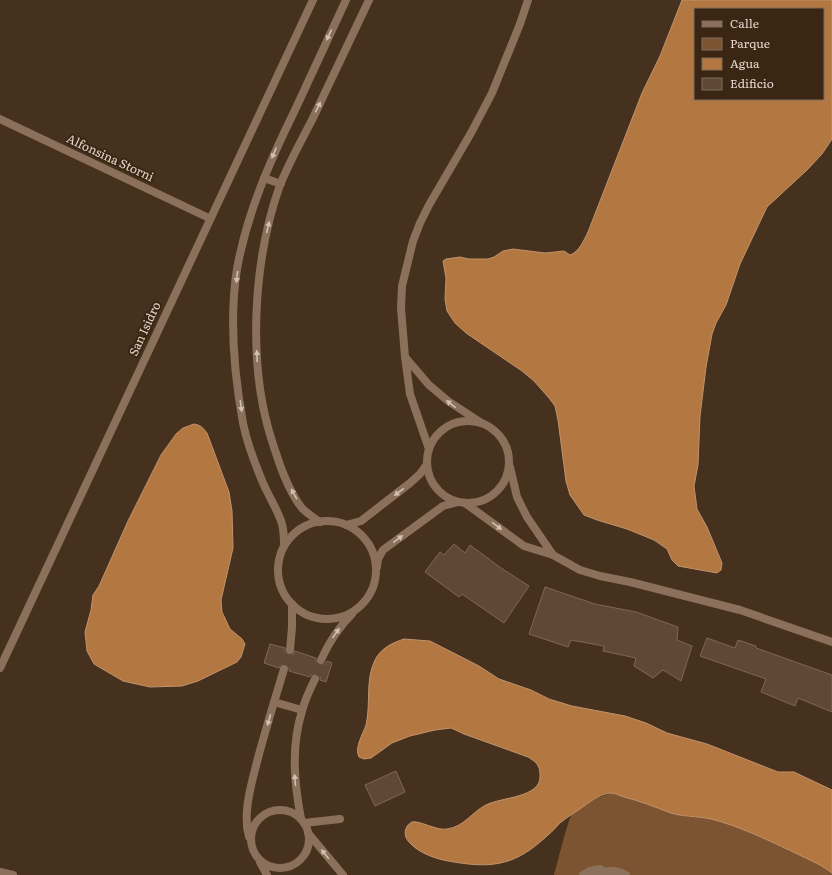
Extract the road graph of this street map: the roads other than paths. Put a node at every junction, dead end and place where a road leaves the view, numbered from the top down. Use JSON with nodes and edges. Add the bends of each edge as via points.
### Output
{"nodes":[{"id":1,"x":312,"y":0,"type":"edge"},
{"id":2,"x":346,"y":0,"type":"edge"},
{"id":3,"x":369,"y":0,"type":"edge"},
{"id":4,"x":528,"y":0,"type":"edge"},
{"id":5,"x":0,"y":119,"type":"edge"},
{"id":6,"x":264,"y":178,"type":"junction"},
{"id":7,"x":281,"y":184,"type":"junction"},
{"id":8,"x":209,"y":218,"type":"junction"},
{"id":9,"x":405,"y":357,"type":"junction"},
{"id":10,"x":484,"y":424,"type":"junction"},
{"id":11,"x":429,"y":448,"type":"junction"},
{"id":12,"x":509,"y":462,"type":"junction"},
{"id":13,"x":427,"y":464,"type":"junction"},
{"id":14,"x":461,"y":503,"type":"junction"},
{"id":15,"x":320,"y":522,"type":"junction"},
{"id":16,"x":346,"y":525,"type":"junction"},
{"id":17,"x":284,"y":546,"type":"junction"},
{"id":18,"x":553,"y":555,"type":"junction"},
{"id":19,"x":376,"y":570,"type":"junction"},
{"id":20,"x":292,"y":604,"type":"junction"},
{"id":21,"x":355,"y":611,"type":"junction"},
{"id":22,"x":832,"y":642,"type":"edge"},
{"id":23,"x":290,"y":650,"type":"tunnel mouth"},
{"id":24,"x":321,"y":660,"type":"tunnel mouth"},
{"id":25,"x":0,"y":668,"type":"edge"},
{"id":26,"x":284,"y":669,"type":"tunnel mouth"},
{"id":27,"x":315,"y":679,"type":"tunnel mouth"},
{"id":28,"x":274,"y":702,"type":"junction"},
{"id":29,"x":302,"y":710,"type":"junction"},
{"id":30,"x":340,"y":819,"type":"dead end"},
{"id":31,"x":303,"y":821,"type":"junction"},
{"id":32,"x":308,"y":833,"type":"junction"},
{"id":33,"x":251,"y":846,"type":"junction"},
{"id":34,"x":259,"y":860,"type":"junction"},
{"id":35,"x":611,"y":871,"type":"junction"},
{"id":36,"x":0,"y":872,"type":"edge"},
{"id":37,"x":13,"y":875,"type":"edge"},
{"id":38,"x":267,"y":875,"type":"edge"},
{"id":39,"x":343,"y":875,"type":"edge"},
{"id":40,"x":583,"y":875,"type":"edge"},
{"id":41,"x":595,"y":875,"type":"edge"},
{"id":42,"x":626,"y":875,"type":"edge"}],
"edges":[{"from":1,"to":8,"type":"street","name":"San Isidro"},
{"from":2,"to":6,"type":"street","one_way":true},
{"from":7,"to":3,"type":"street","one_way":true},
{"from":4,"to":9,"type":"street","via":[[492,92],[420,223],[402,286]]},
{"from":5,"to":8,"type":"street","name":"Alfonsina Storni"},
{"from":6,"to":7,"type":"street"},
{"from":6,"to":17,"type":"street","one_way":true,"via":[[251,212],[237,269],[234,347],[244,424],[263,483],[282,524]]},
{"from":15,"to":7,"type":"street","one_way":true,"via":[[301,507],[280,466],[262,403],[256,327],[258,292],[263,251]]},
{"from":8,"to":25,"type":"street","name":"San Isidro"},
{"from":10,"to":9,"type":"street","one_way":true,"via":[[448,401],[429,385]]},
{"from":9,"to":11,"type":"street","via":[[410,394]]},
{"from":10,"to":11,"type":"street","via":[[470,421],[448,426]]},
{"from":10,"to":12,"type":"street","via":[[502,439]]},
{"from":11,"to":13,"type":"street"},
{"from":12,"to":14,"type":"street","via":[[503,484],[493,495],[480,502]]},
{"from":12,"to":18,"type":"street","via":[[517,497]]},
{"from":13,"to":14,"type":"street","via":[[430,479],[438,491]]},
{"from":13,"to":16,"type":"street","one_way":true,"via":[[410,483],[361,521]]},
{"from":14,"to":18,"type":"street","one_way":true,"via":[[524,546]]},
{"from":19,"to":14,"type":"street","one_way":true,"via":[[378,559],[384,550],[443,506]]},
{"from":15,"to":16,"type":"street","via":[[329,521]]},
{"from":15,"to":17,"type":"street","via":[[296,532]]},
{"from":16,"to":19,"type":"street","via":[[362,535],[368,543],[374,556]]},
{"from":17,"to":20,"type":"street","via":[[278,563],[279,581]]},
{"from":18,"to":22,"type":"street","via":[[580,570],[740,610]]},
{"from":19,"to":21,"type":"street","via":[[368,596]]},
{"from":20,"to":21,"type":"street","via":[[306,614],[322,619],[339,618]]},
{"from":20,"to":23,"type":"street"},
{"from":24,"to":21,"type":"street","one_way":true,"via":[[335,633]]},
{"from":26,"to":28,"type":"street"},
{"from":27,"to":29,"type":"street"},
{"from":28,"to":29,"type":"street"},
{"from":28,"to":33,"type":"street","one_way":true,"via":[[250,790],[247,833]]},
{"from":31,"to":29,"type":"street","one_way":true,"via":[[294,778],[296,735]]},
{"from":30,"to":31,"type":"street"},
{"from":31,"to":32,"type":"street"},
{"from":31,"to":33,"type":"street","via":[[282,810],[266,813],[254,825]]},
{"from":32,"to":34,"type":"street","via":[[308,849],[294,865],[278,868],[268,866]]},
{"from":39,"to":32,"type":"street","one_way":true},
{"from":33,"to":34,"type":"street"},
{"from":34,"to":38,"type":"street"},
{"from":35,"to":40,"type":"street","via":[[600,869]]},
{"from":35,"to":41,"type":"street"},
{"from":35,"to":42,"type":"street"},
{"from":36,"to":37,"type":"street"}]}
